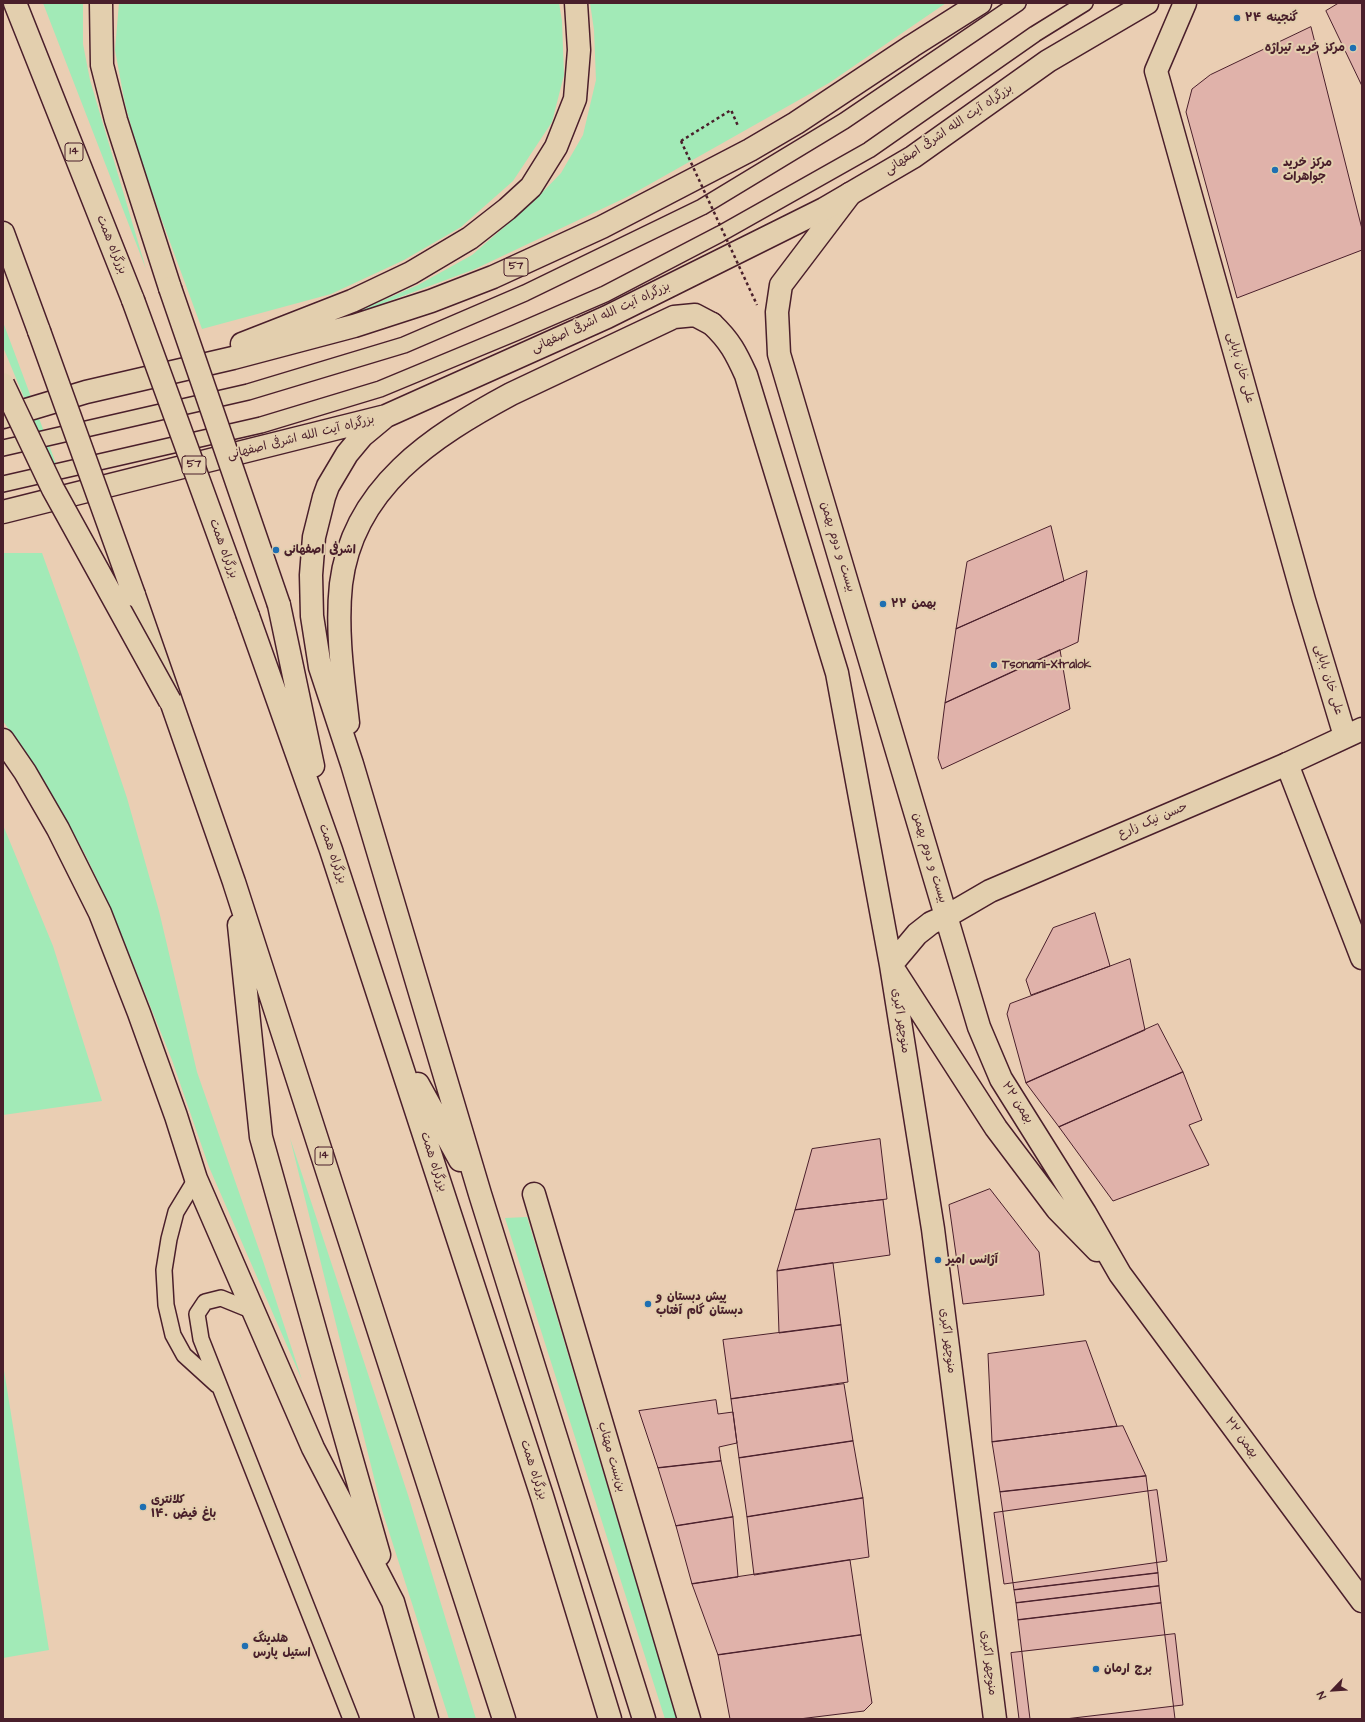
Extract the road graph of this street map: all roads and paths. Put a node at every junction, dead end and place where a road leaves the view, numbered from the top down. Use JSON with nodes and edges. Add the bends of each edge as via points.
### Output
{"nodes":[{"id":1,"x":15,"y":3,"type":"edge"},
{"id":2,"x":101,"y":3,"type":"edge"},
{"id":3,"x":576,"y":3,"type":"edge"},
{"id":4,"x":980,"y":3,"type":"edge"},
{"id":5,"x":1018,"y":3,"type":"edge"},
{"id":6,"x":1085,"y":3,"type":"edge"},
{"id":7,"x":1147,"y":3,"type":"edge"},
{"id":8,"x":1186,"y":3,"type":"edge"},
{"id":9,"x":731,"y":110,"type":"dead end"},
{"id":10,"x":850,"y":194,"type":"junction"},
{"id":11,"x":3,"y":233,"type":"edge"},
{"id":12,"x":757,"y":305,"type":"dead end"},
{"id":13,"x":162,"y":375,"type":"junction"},
{"id":14,"x":3,"y":384,"type":"edge"},
{"id":15,"x":86,"y":392,"type":"junction"},
{"id":16,"x":3,"y":398,"type":"edge"},
{"id":17,"x":386,"y":416,"type":"junction"},
{"id":18,"x":3,"y":417,"type":"edge"},
{"id":19,"x":3,"y":448,"type":"edge"},
{"id":20,"x":3,"y":484,"type":"edge"},
{"id":21,"x":3,"y":512,"type":"edge"},
{"id":22,"x":170,"y":701,"type":"junction"},
{"id":23,"x":1354,"y":733,"type":"edge"},
{"id":24,"x":3,"y":740,"type":"edge"},
{"id":25,"x":352,"y":764,"type":"junction"},
{"id":26,"x":1287,"y":764,"type":"junction"},
{"id":27,"x":331,"y":850,"type":"junction"},
{"id":28,"x":234,"y":882,"type":"junction"},
{"id":29,"x":947,"y":916,"type":"junction"},
{"id":30,"x":1362,"y":958,"type":"edge"},
{"id":31,"x":891,"y":964,"type":"junction"},
{"id":32,"x":394,"y":1042,"type":"junction"},
{"id":33,"x":196,"y":1179,"type":"junction"},
{"id":34,"x":480,"y":1194,"type":"junction"},
{"id":35,"x":534,"y":1194,"type":"dead end"},
{"id":36,"x":1120,"y":1274,"type":"junction"},
{"id":37,"x":253,"y":1311,"type":"junction"},
{"id":38,"x":220,"y":1388,"type":"junction"},
{"id":39,"x":1362,"y":1601,"type":"edge"},
{"id":40,"x":393,"y":1602,"type":"junction"},
{"id":41,"x":351,"y":1719,"type":"edge"},
{"id":42,"x":427,"y":1719,"type":"edge"},
{"id":43,"x":504,"y":1719,"type":"edge"},
{"id":44,"x":610,"y":1719,"type":"edge"},
{"id":45,"x":644,"y":1719,"type":"edge"},
{"id":46,"x":689,"y":1719,"type":"edge"},
{"id":47,"x":995,"y":1719,"type":"edge"}],
"edges":[{"from":1,"to":27,"type":"main road","name":"بزرگراه همت","number":"14","bridge":true,"via":[[133,300]]},
{"from":2,"to":27,"type":"main road","bridge":true,"via":[[102,65],[116,120],[170,288],[279,605]]},
{"from":3,"to":13,"type":"main road","via":[[579,50],[575,99],[556,147],[531,186],[506,209],[470,238],[412,273],[352,300]]},
{"from":4,"to":13,"type":"main road","number":"57","via":[[796,124],[602,227],[500,274],[431,301],[354,326]]},
{"from":5,"to":19,"type":"lane","via":[[844,121],[702,207],[525,293],[404,345],[263,388]]},
{"from":6,"to":20,"type":"lane","via":[[1035,34],[869,150],[720,234],[605,294],[380,389],[261,425]]},
{"from":7,"to":10,"type":"main road","name":"بزرگراه آیت الله اشرفی اصفهانی","number":"57","via":[[1048,61],[913,157]]},
{"from":8,"to":23,"type":"main road","name":"علی خان بابایی","via":[[1156,71],[1302,592]]},
{"from":9,"to":12,"type":"path","bridge":true,"via":[[681,141]]},
{"from":10,"to":17,"type":"main road","name":"بزرگراه آیت الله اشرفی اصفهانی","number":"57","via":[[614,314]]},
{"from":10,"to":29,"type":"main road","name":"بیست و دوم بهمن","via":[[781,285],[777,312],[779,354]]},
{"from":11,"to":22,"type":"main road","number":"14","bridge":true},
{"from":13,"to":15,"type":"main road","number":"57"},
{"from":14,"to":22,"type":"main road","bridge":true,"via":[[53,489]]},
{"from":15,"to":16,"type":"main road"},
{"from":15,"to":18,"type":"main road","number":"57"},
{"from":17,"to":21,"type":"main road","name":"بزرگراه آیت الله اشرفی اصفهانی","number":"57"},
{"from":17,"to":25,"type":"main road","via":[[362,436],[338,469],[324,497],[314,537],[311,575],[312,616],[320,667]]},
{"from":22,"to":28,"type":"main road","number":"14"},
{"from":23,"to":26,"type":"main road","name":"حسن نیک زارع"},
{"from":24,"to":33,"type":"main road","via":[[58,829],[100,913],[140,1014]]},
{"from":25,"to":31,"type":"main road","via":[[341,658],[341,585],[348,552],[360,522],[382,488],[416,454],[458,424],[511,394],[674,317],[695,315],[704,318],[723,334],[734,348],[746,375],[837,673]]},
{"from":25,"to":34,"type":"main road"},
{"from":26,"to":29,"type":"main road","name":"حسن نیک زارع","via":[[990,891]]},
{"from":26,"to":30,"type":"main road"},
{"from":27,"to":32,"type":"main road","name":"بزرگراه همت","number":"14"},
{"from":28,"to":40,"type":"main road","via":[[261,1137]]},
{"from":28,"to":43,"type":"main road","number":"14"},
{"from":29,"to":31,"type":"main road","name":"حسن نیک زارع","via":[[931,923],[917,934]]},
{"from":29,"to":36,"type":"main road","name":"۲۲ بهمن","via":[[979,1027],[1001,1078],[1077,1199]]},
{"from":31,"to":36,"type":"main road","name":"۲۲ بهمن","via":[[996,1128],[1057,1208]]},
{"from":31,"to":47,"type":"main road","name":"منوچهر اکبری","via":[[933,1230]]},
{"from":32,"to":34,"type":"main road"},
{"from":32,"to":44,"type":"main road","name":"بزرگراه همت","number":"14","via":[[542,1496]]},
{"from":33,"to":37,"type":"main road"},
{"from":33,"to":38,"type":"lane","via":[[176,1212],[169,1239],[164,1270],[166,1305],[173,1335],[184,1355]]},
{"from":34,"to":45,"type":"main road"},
{"from":35,"to":46,"type":"main road","name":"بن‌بست مهتاب"},
{"from":36,"to":39,"type":"main road","name":"۲۲ بهمن"},
{"from":37,"to":38,"type":"lane","via":[[221,1298],[205,1302],[197,1314],[202,1339]]},
{"from":37,"to":40,"type":"main road","via":[[313,1448]]},
{"from":38,"to":41,"type":"lane"},
{"from":40,"to":42,"type":"main road"}]}
